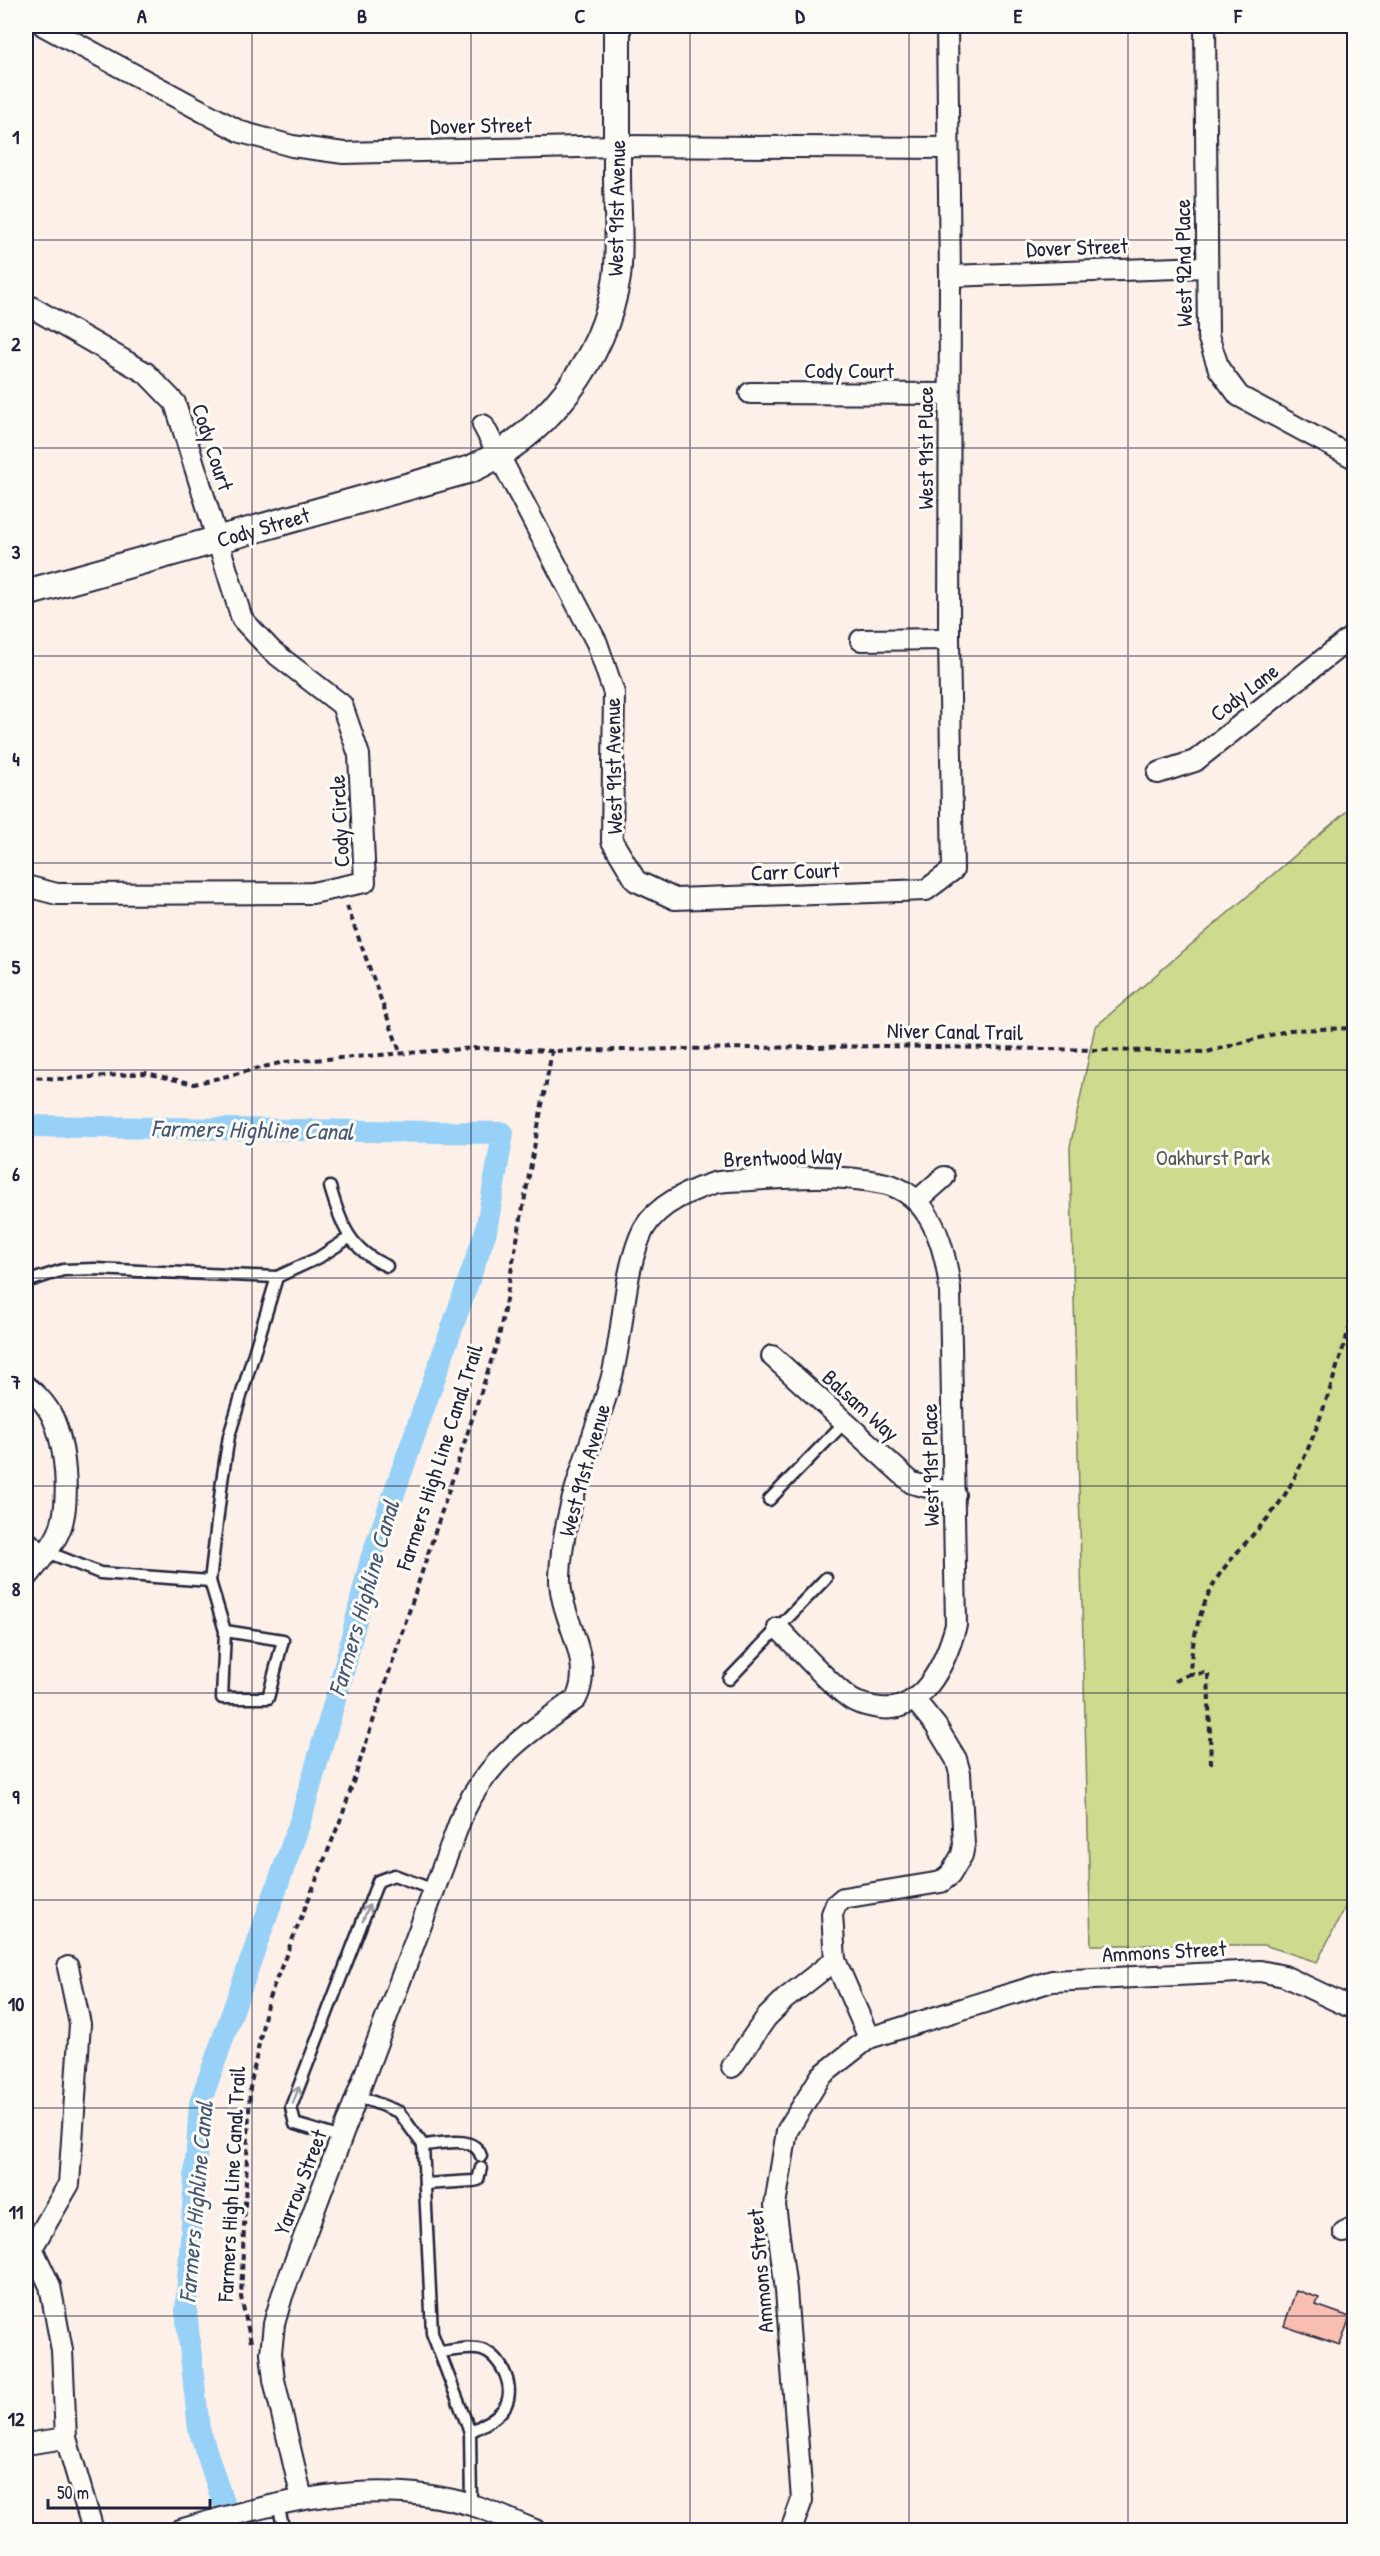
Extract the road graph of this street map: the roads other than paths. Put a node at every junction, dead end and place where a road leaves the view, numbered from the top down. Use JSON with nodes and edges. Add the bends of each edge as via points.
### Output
{"nodes":[{"id":1,"x":44,"y":26,"type":"edge"},
{"id":2,"x":617,"y":26,"type":"edge"},
{"id":3,"x":947,"y":26,"type":"edge"},
{"id":4,"x":1205,"y":26,"type":"edge"},
{"id":5,"x":617,"y":146,"type":"junction"},
{"id":6,"x":948,"y":148,"type":"junction"},
{"id":7,"x":1206,"y":267,"type":"junction"},
{"id":8,"x":950,"y":276,"type":"junction"},
{"id":9,"x":26,"y":304,"type":"edge"},
{"id":10,"x":750,"y":393,"type":"dead end"},
{"id":11,"x":948,"y":394,"type":"junction"},
{"id":12,"x":483,"y":425,"type":"dead end"},
{"id":13,"x":499,"y":456,"type":"junction"},
{"id":14,"x":1354,"y":458,"type":"edge"},
{"id":15,"x":218,"y":540,"type":"junction"},
{"id":16,"x":26,"y":593,"type":"edge"},
{"id":17,"x":1354,"y":635,"type":"edge"},
{"id":18,"x":861,"y":639,"type":"dead end"},
{"id":19,"x":949,"y":639,"type":"junction"},
{"id":20,"x":1158,"y":773,"type":"dead end"},
{"id":21,"x":953,"y":870,"type":"joint"},
{"id":22,"x":636,"y":881,"type":"joint"},
{"id":23,"x":26,"y":886,"type":"edge"},
{"id":24,"x":944,"y":1177,"type":"dead end"},
{"id":25,"x":330,"y":1187,"type":"dead end"},
{"id":26,"x":917,"y":1201,"type":"junction"},
{"id":27,"x":653,"y":1215,"type":"joint"},
{"id":28,"x":930,"y":1220,"type":"joint"},
{"id":29,"x":349,"y":1238,"type":"junction"},
{"id":30,"x":387,"y":1266,"type":"dead end"},
{"id":31,"x":277,"y":1277,"type":"junction"},
{"id":32,"x":26,"y":1282,"type":"edge"},
{"id":33,"x":772,"y":1356,"type":"dead end"},
{"id":34,"x":26,"y":1386,"type":"edge"},
{"id":35,"x":844,"y":1423,"type":"junction"},
{"id":36,"x":955,"y":1494,"type":"junction"},
{"id":37,"x":769,"y":1500,"type":"dead end"},
{"id":38,"x":26,"y":1535,"type":"edge"},
{"id":39,"x":47,"y":1552,"type":"junction"},
{"id":40,"x":826,"y":1578,"type":"dead end"},
{"id":41,"x":26,"y":1579,"type":"edge"},
{"id":42,"x":210,"y":1581,"type":"junction"},
{"id":43,"x":778,"y":1628,"type":"junction"},
{"id":44,"x":225,"y":1631,"type":"junction"},
{"id":45,"x":729,"y":1679,"type":"dead end"},
{"id":46,"x":914,"y":1699,"type":"junction"},
{"id":47,"x":434,"y":1890,"type":"junction"},
{"id":48,"x":835,"y":1960,"type":"junction"},
{"id":49,"x":68,"y":1967,"type":"dead end"},
{"id":50,"x":1354,"y":2009,"type":"edge"},
{"id":51,"x":869,"y":2038,"type":"junction"},
{"id":52,"x":732,"y":2067,"type":"dead end"},
{"id":53,"x":358,"y":2096,"type":"junction"},
{"id":54,"x":342,"y":2138,"type":"junction"},
{"id":55,"x":423,"y":2145,"type":"junction"},
{"id":56,"x":481,"y":2156,"type":"dead end"},
{"id":57,"x":482,"y":2168,"type":"dead end"},
{"id":58,"x":424,"y":2184,"type":"junction"},
{"id":59,"x":29,"y":2247,"type":"edge"},
{"id":60,"x":440,"y":2352,"type":"junction"},
{"id":61,"x":470,"y":2432,"type":"junction"},
{"id":62,"x":66,"y":2438,"type":"junction"},
{"id":63,"x":26,"y":2444,"type":"edge"},
{"id":64,"x":302,"y":2499,"type":"junction"},
{"id":65,"x":471,"y":2505,"type":"junction"},
{"id":66,"x":281,"y":2520,"type":"edge"},
{"id":67,"x":93,"y":2530,"type":"edge"},
{"id":68,"x":180,"y":2530,"type":"edge"},
{"id":69,"x":535,"y":2530,"type":"edge"},
{"id":70,"x":791,"y":2530,"type":"edge"}],
"edges":[{"from":1,"to":5,"type":"street","name":"Dover Street","via":[[241,132],[292,146],[344,153]]},
{"from":2,"to":5,"type":"street","name":"West 91st Avenue"},
{"from":3,"to":6,"type":"street","name":"West 91st Place"},
{"from":4,"to":7,"type":"street","name":"West 92nd Place"},
{"from":5,"to":6,"type":"street","name":"Dover Street"},
{"from":5,"to":13,"type":"street","name":"West 91st Avenue","via":[[617,276],[604,328],[582,372],[550,413]]},
{"from":6,"to":8,"type":"street","name":"West 91st Place"},
{"from":7,"to":8,"type":"street","name":"Dover Street"},
{"from":7,"to":14,"type":"street","name":"West 92nd Place","via":[[1208,336],[1219,369],[1239,396]]},
{"from":8,"to":11,"type":"street","name":"West 91st Place"},
{"from":9,"to":15,"type":"street","name":"Cody Court","via":[[146,373],[175,403]]},
{"from":10,"to":11,"type":"street","name":"Cody Court"},
{"from":11,"to":19,"type":"street","name":"West 91st Place"},
{"from":12,"to":13,"type":"street","name":"West 91st Avenue"},
{"from":13,"to":15,"type":"street","name":"Cody Street","via":[[471,469]]},
{"from":13,"to":22,"type":"street","name":"West 91st Avenue","via":[[597,643],[614,693],[612,841]]},
{"from":15,"to":16,"type":"street","name":"Cody Street"},
{"from":15,"to":23,"type":"street","name":"Cody Circle","via":[[242,619],[272,651],[342,705],[359,755],[365,882],[312,893],[57,894]]},
{"from":17,"to":20,"type":"street","name":"Cody Lane","via":[[1195,761]]},
{"from":18,"to":19,"type":"street"},
{"from":19,"to":21,"type":"street","name":"West 91st Place"},
{"from":21,"to":22,"type":"street","name":"Carr Court","via":[[926,890],[675,899]]},
{"from":24,"to":26,"type":"street"},
{"from":25,"to":29,"type":"lane"},
{"from":26,"to":27,"type":"street","name":"Brentwood Way","via":[[896,1185],[857,1178],[776,1178],[716,1183],[670,1202]]},
{"from":26,"to":28,"type":"street","name":"Brentwood Way"},
{"from":27,"to":47,"type":"street","name":"West 91st Avenue","via":[[637,1246],[611,1378],[562,1544],[562,1604],[582,1665],[581,1690],[576,1699],[513,1745],[489,1769],[463,1813]]},
{"from":28,"to":36,"type":"street","name":"West 91st Place","via":[[947,1262],[950,1289]]},
{"from":29,"to":30,"type":"lane","via":[[370,1259]]},
{"from":29,"to":31,"type":"lane"},
{"from":31,"to":32,"type":"lane","via":[[95,1269],[63,1270]]},
{"from":31,"to":42,"type":"lane","via":[[229,1436]]},
{"from":33,"to":35,"type":"street","name":"Balsam Way"},
{"from":34,"to":39,"type":"street","via":[[49,1410],[61,1441],[64,1508],[59,1532]]},
{"from":35,"to":36,"type":"street","name":"Balsam Way","via":[[912,1483]]},
{"from":35,"to":37,"type":"lane"},
{"from":36,"to":46,"type":"street","name":"West 91st Place","via":[[957,1625],[943,1663]]},
{"from":38,"to":39,"type":"lane"},
{"from":39,"to":41,"type":"street"},
{"from":39,"to":42,"type":"lane","via":[[100,1574]]},
{"from":40,"to":43,"type":"lane"},
{"from":42,"to":44,"type":"lane"},
{"from":43,"to":45,"type":"lane"},
{"from":43,"to":46,"type":"street","via":[[849,1698],[889,1709]]},
{"from":44,"to":44,"type":"lane","via":[[222,1698],[268,1698],[283,1640]]},
{"from":46,"to":48,"type":"street","via":[[956,1759],[960,1773],[962,1855],[941,1882],[843,1898],[832,1914]]},
{"from":47,"to":53,"type":"street","name":"Yarrow Street"},
{"from":54,"to":47,"type":"lane","one_way":true,"via":[[295,2124],[291,2107],[378,1881],[394,1875]]},
{"from":48,"to":51,"type":"street"},
{"from":48,"to":52,"type":"street","via":[[766,2018]]},
{"from":49,"to":59,"type":"street","via":[[80,2024],[69,2184]]},
{"from":50,"to":51,"type":"street","name":"Ammons Street","via":[[1284,1976],[1260,1971],[1052,1981]]},
{"from":51,"to":70,"type":"street","name":"Ammons Street","via":[[821,2076],[787,2131],[776,2205],[801,2489]]},
{"from":53,"to":54,"type":"street","name":"Yarrow Street"},
{"from":53,"to":55,"type":"lane","via":[[399,2112]]},
{"from":54,"to":64,"type":"street","name":"Yarrow Street","via":[[274,2324],[274,2380]]},
{"from":55,"to":56,"type":"lane","via":[[468,2142],[475,2145]]},
{"from":55,"to":58,"type":"lane"},
{"from":57,"to":58,"type":"lane","via":[[478,2180]]},
{"from":58,"to":60,"type":"lane","via":[[432,2333]]},
{"from":59,"to":62,"type":"street","via":[[50,2286],[62,2350]]},
{"from":60,"to":61,"type":"lane"},
{"from":60,"to":61,"type":"lane","via":[[481,2350],[495,2357],[503,2369],[508,2389],[505,2407]]},
{"from":61,"to":65,"type":"lane"},
{"from":62,"to":63,"type":"street"},
{"from":62,"to":67,"type":"street"},
{"from":64,"to":65,"type":"street","via":[[378,2491]]},
{"from":64,"to":66,"type":"street"},
{"from":65,"to":69,"type":"street"},
{"from":66,"to":68,"type":"street","via":[[258,2510]]}]}
